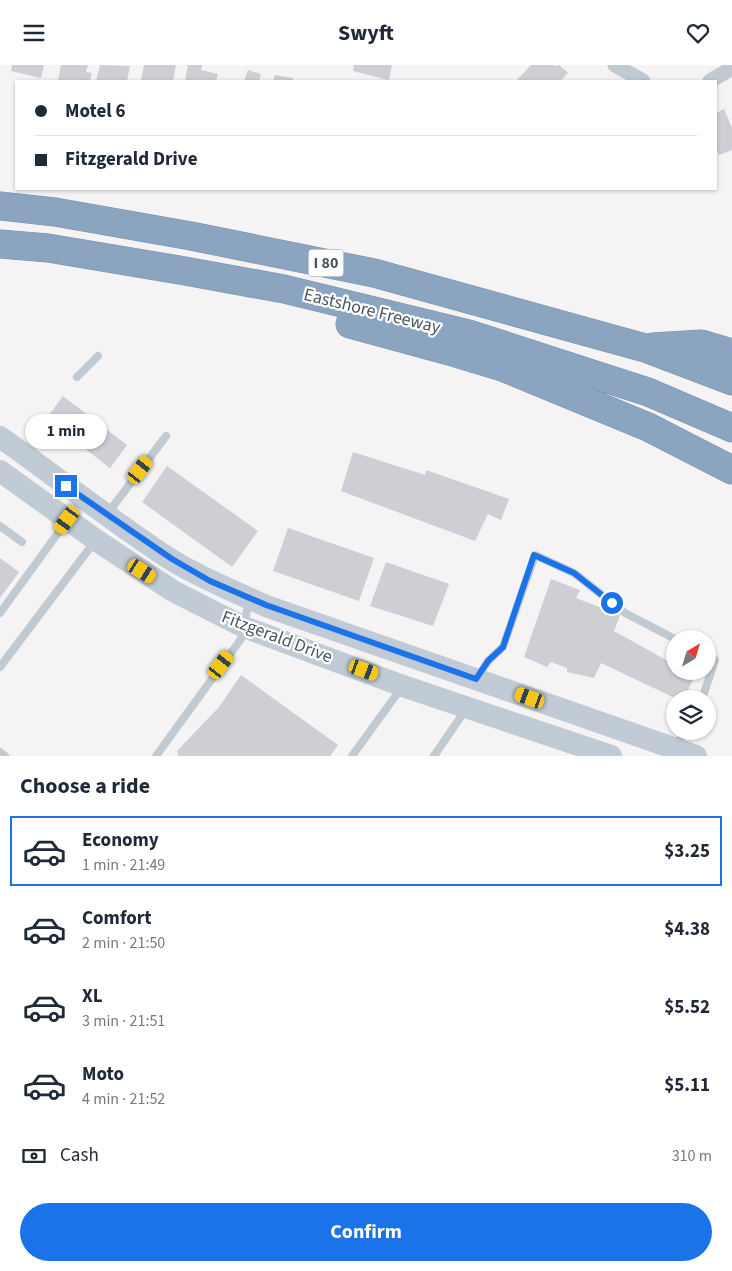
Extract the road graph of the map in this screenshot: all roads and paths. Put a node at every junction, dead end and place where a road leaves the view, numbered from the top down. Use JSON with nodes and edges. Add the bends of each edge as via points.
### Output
{"nodes":[{"id":1,"x":615,"y":65,"type":"edge"},
{"id":2,"x":732,"y":69,"type":"edge"},
{"id":3,"x":641,"y":80,"type":"edge"},
{"id":4,"x":712,"y":80,"type":"edge"},
{"id":5,"x":0,"y":206,"type":"edge"},
{"id":6,"x":0,"y":244,"type":"edge"},
{"id":7,"x":284,"y":289,"type":"junction"},
{"id":8,"x":645,"y":348,"type":"junction"},
{"id":9,"x":732,"y":353,"type":"edge"},
{"id":10,"x":98,"y":356,"type":"dead end"},
{"id":11,"x":77,"y":377,"type":"dead end"},
{"id":12,"x":732,"y":381,"type":"edge"},
{"id":13,"x":732,"y":428,"type":"edge"},
{"id":14,"x":166,"y":436,"type":"dead end"},
{"id":15,"x":0,"y":437,"type":"edge"},
{"id":16,"x":732,"y":470,"type":"edge"},
{"id":17,"x":0,"y":471,"type":"edge"},
{"id":18,"x":107,"y":515,"type":"junction"},
{"id":19,"x":67,"y":520,"type":"junction"},
{"id":20,"x":0,"y":526,"type":"edge"},
{"id":21,"x":96,"y":540,"type":"junction"},
{"id":22,"x":22,"y":542,"type":"dead end"},
{"id":23,"x":250,"y":598,"type":"junction"},
{"id":24,"x":0,"y":613,"type":"edge"},
{"id":25,"x":244,"y":627,"type":"junction"},
{"id":26,"x":666,"y":634,"type":"edge"},
{"id":27,"x":0,"y":667,"type":"edge"},
{"id":28,"x":476,"y":679,"type":"junction"},
{"id":29,"x":403,"y":685,"type":"junction"},
{"id":30,"x":467,"y":708,"type":"junction"},
{"id":31,"x":673,"y":748,"type":"edge"},
{"id":32,"x":0,"y":752,"type":"edge"},
{"id":33,"x":5,"y":756,"type":"edge"},
{"id":34,"x":156,"y":756,"type":"edge"},
{"id":35,"x":352,"y":756,"type":"edge"},
{"id":36,"x":434,"y":756,"type":"edge"},
{"id":37,"x":611,"y":756,"type":"edge"},
{"id":38,"x":696,"y":756,"type":"edge"}],
"edges":[{"from":1,"to":3,"type":"street"},
{"from":2,"to":4,"type":"street"},
{"from":5,"to":8,"type":"highway","name":"Eastshore Freeway","number":"I 80","via":[[55,212],[191,236],[374,273]]},
{"from":6,"to":7,"type":"highway","name":"Eastshore Freeway","number":"I 80","via":[[68,251]]},
{"from":7,"to":13,"type":"highway","name":"Eastshore Freeway","number":"I 80","via":[[469,334],[648,392]]},
{"from":7,"to":16,"type":"highway","via":[[311,314],[505,368],[648,427]]},
{"from":8,"to":9,"type":"highway","via":[[701,344]]},
{"from":8,"to":12,"type":"highway","name":"Eastshore Freeway","number":"I 80"},
{"from":10,"to":11,"type":"lane"},
{"from":14,"to":18,"type":"lane"},
{"from":15,"to":18,"type":"main road","name":"Fitzgerald Drive"},
{"from":17,"to":19,"type":"main road","name":"Fitzgerald Drive"},
{"from":18,"to":23,"type":"main road","name":"Fitzgerald Drive","via":[[172,559],[210,581]]},
{"from":19,"to":21,"type":"main road","name":"Fitzgerald Drive"},
{"from":19,"to":24,"type":"lane"},
{"from":20,"to":22,"type":"lane"},
{"from":21,"to":25,"type":"main road","name":"Fitzgerald Drive","via":[[173,591]]},
{"from":21,"to":27,"type":"lane"},
{"from":23,"to":25,"type":"lane"},
{"from":23,"to":28,"type":"main road","name":"Fitzgerald Drive"},
{"from":25,"to":29,"type":"main road","name":"Fitzgerald Drive"},
{"from":25,"to":34,"type":"lane","via":[[240,639]]},
{"from":26,"to":28,"type":"lane","via":[[625,613],[574,573],[534,555],[503,647]]},
{"from":28,"to":31,"type":"main road","name":"Fitzgerald Drive"},
{"from":29,"to":30,"type":"main road","name":"Fitzgerald Drive"},
{"from":29,"to":35,"type":"lane"},
{"from":30,"to":36,"type":"lane"},
{"from":30,"to":37,"type":"main road","name":"Fitzgerald Drive"},
{"from":31,"to":38,"type":"main road","name":"Fitzgerald Drive"},
{"from":32,"to":33,"type":"lane"}]}
